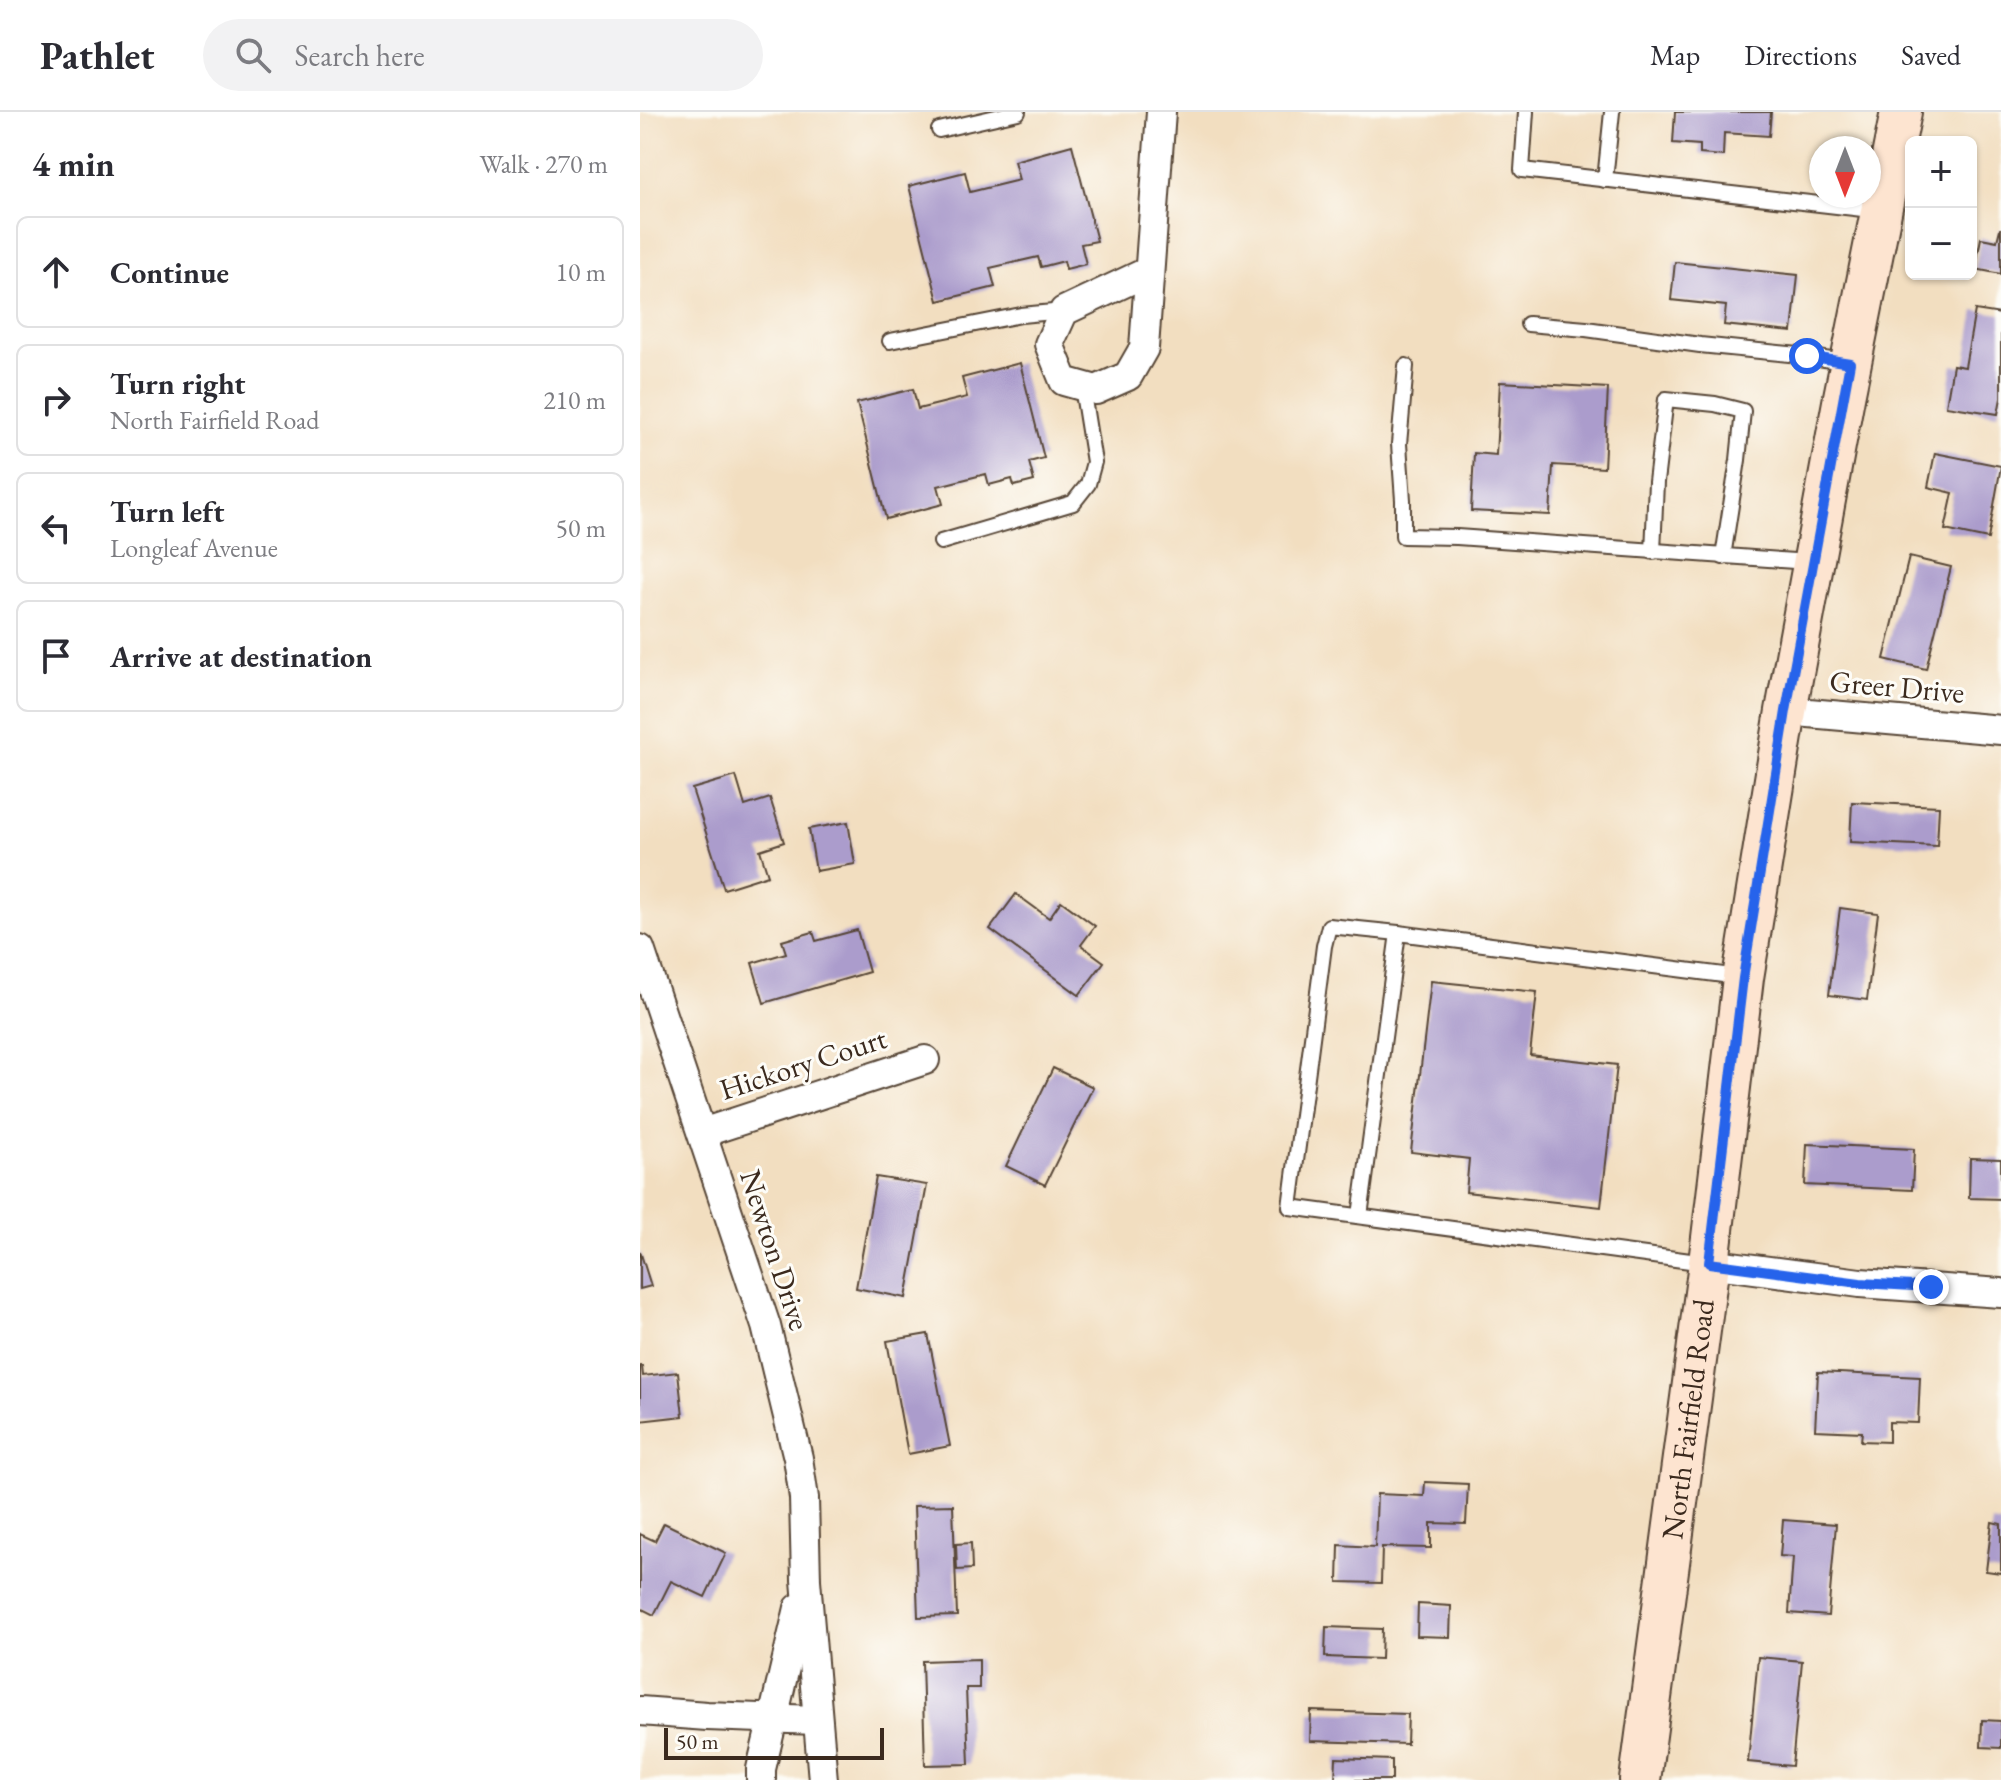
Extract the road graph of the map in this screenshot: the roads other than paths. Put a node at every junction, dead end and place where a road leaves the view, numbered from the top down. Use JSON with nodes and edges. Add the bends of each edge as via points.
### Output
{"nodes":[{"id":1,"x":1018,"y":112,"type":"edge"},
{"id":2,"x":1161,"y":112,"type":"edge"},
{"id":3,"x":1526,"y":112,"type":"edge"},
{"id":4,"x":1612,"y":112,"type":"edge"},
{"id":5,"x":1901,"y":112,"type":"edge"},
{"id":6,"x":939,"y":130,"type":"dead end"},
{"id":7,"x":1605,"y":180,"type":"junction"},
{"id":8,"x":1881,"y":211,"type":"junction"},
{"id":9,"x":1149,"y":271,"type":"junction"},
{"id":10,"x":1064,"y":311,"type":"junction"},
{"id":11,"x":1528,"y":324,"type":"dead end"},
{"id":12,"x":890,"y":341,"type":"dead end"},
{"id":13,"x":1850,"y":363,"type":"junction"},
{"id":14,"x":1406,"y":366,"type":"dead end"},
{"id":15,"x":1082,"y":387,"type":"junction"},
{"id":16,"x":941,"y":542,"type":"dead end"},
{"id":17,"x":1653,"y":552,"type":"junction"},
{"id":18,"x":1723,"y":557,"type":"junction"},
{"id":19,"x":1813,"y":562,"type":"junction"},
{"id":20,"x":1786,"y":711,"type":"junction"},
{"id":21,"x":2001,"y":730,"type":"edge"},
{"id":22,"x":1398,"y":933,"type":"junction"},
{"id":23,"x":640,"y":949,"type":"edge"},
{"id":24,"x":1743,"y":978,"type":"junction"},
{"id":25,"x":925,"y":1060,"type":"dead end"},
{"id":26,"x":702,"y":1133,"type":"junction"},
{"id":27,"x":1360,"y":1216,"type":"junction"},
{"id":28,"x":1709,"y":1263,"type":"junction"},
{"id":29,"x":2001,"y":1293,"type":"edge"},
{"id":30,"x":806,"y":1580,"type":"junction"},
{"id":31,"x":640,"y":1711,"type":"edge"},
{"id":32,"x":774,"y":1718,"type":"junction"},
{"id":33,"x":817,"y":1720,"type":"junction"},
{"id":34,"x":761,"y":1780,"type":"edge"},
{"id":35,"x":823,"y":1780,"type":"edge"},
{"id":36,"x":1640,"y":1780,"type":"edge"}],
"edges":[{"from":1,"to":6,"type":"lane"},
{"from":2,"to":9,"type":"street"},
{"from":3,"to":7,"type":"lane","via":[[1522,170]]},
{"from":4,"to":7,"type":"lane"},
{"from":5,"to":8,"type":"main road","name":"North Fairfield Road"},
{"from":7,"to":8,"type":"lane"},
{"from":8,"to":13,"type":"main road","name":"North Fairfield Road"},
{"from":9,"to":10,"type":"street"},
{"from":9,"to":15,"type":"street","via":[[1144,348],[1128,376],[1096,390]]},
{"from":10,"to":12,"type":"lane"},
{"from":10,"to":15,"type":"street","via":[[1049,344],[1064,381]]},
{"from":11,"to":13,"type":"lane"},
{"from":13,"to":19,"type":"main road","name":"North Fairfield Road"},
{"from":14,"to":17,"type":"lane","via":[[1399,444],[1403,536]]},
{"from":15,"to":16,"type":"lane","via":[[1094,462],[1088,484],[1073,503]]},
{"from":17,"to":18,"type":"lane"},
{"from":17,"to":18,"type":"lane","via":[[1666,399],[1743,411]]},
{"from":18,"to":19,"type":"lane"},
{"from":19,"to":20,"type":"main road","name":"North Fairfield Road"},
{"from":20,"to":21,"type":"street","name":"Greer Drive"},
{"from":20,"to":24,"type":"main road","name":"North Fairfield Road"},
{"from":22,"to":24,"type":"lane"},
{"from":22,"to":27,"type":"lane"},
{"from":22,"to":27,"type":"lane","via":[[1329,926],[1324,946],[1290,1207]]},
{"from":23,"to":26,"type":"street","name":"Newton Drive"},
{"from":24,"to":28,"type":"main road","name":"North Fairfield Road"},
{"from":25,"to":26,"type":"street","name":"Hickory Court"},
{"from":26,"to":30,"type":"street","name":"Newton Drive","via":[[766,1326],[791,1429],[804,1498]]},
{"from":27,"to":28,"type":"lane"},
{"from":28,"to":29,"type":"street","via":[[1860,1283]]},
{"from":28,"to":36,"type":"main road","name":"North Fairfield Road"},
{"from":30,"to":32,"type":"street","name":"Newton Drive"},
{"from":30,"to":33,"type":"street","name":"Newton Drive"},
{"from":31,"to":32,"type":"street"},
{"from":32,"to":33,"type":"street"},
{"from":32,"to":34,"type":"street","name":"Newton Drive"},
{"from":33,"to":35,"type":"street","name":"Newton Drive"}]}
